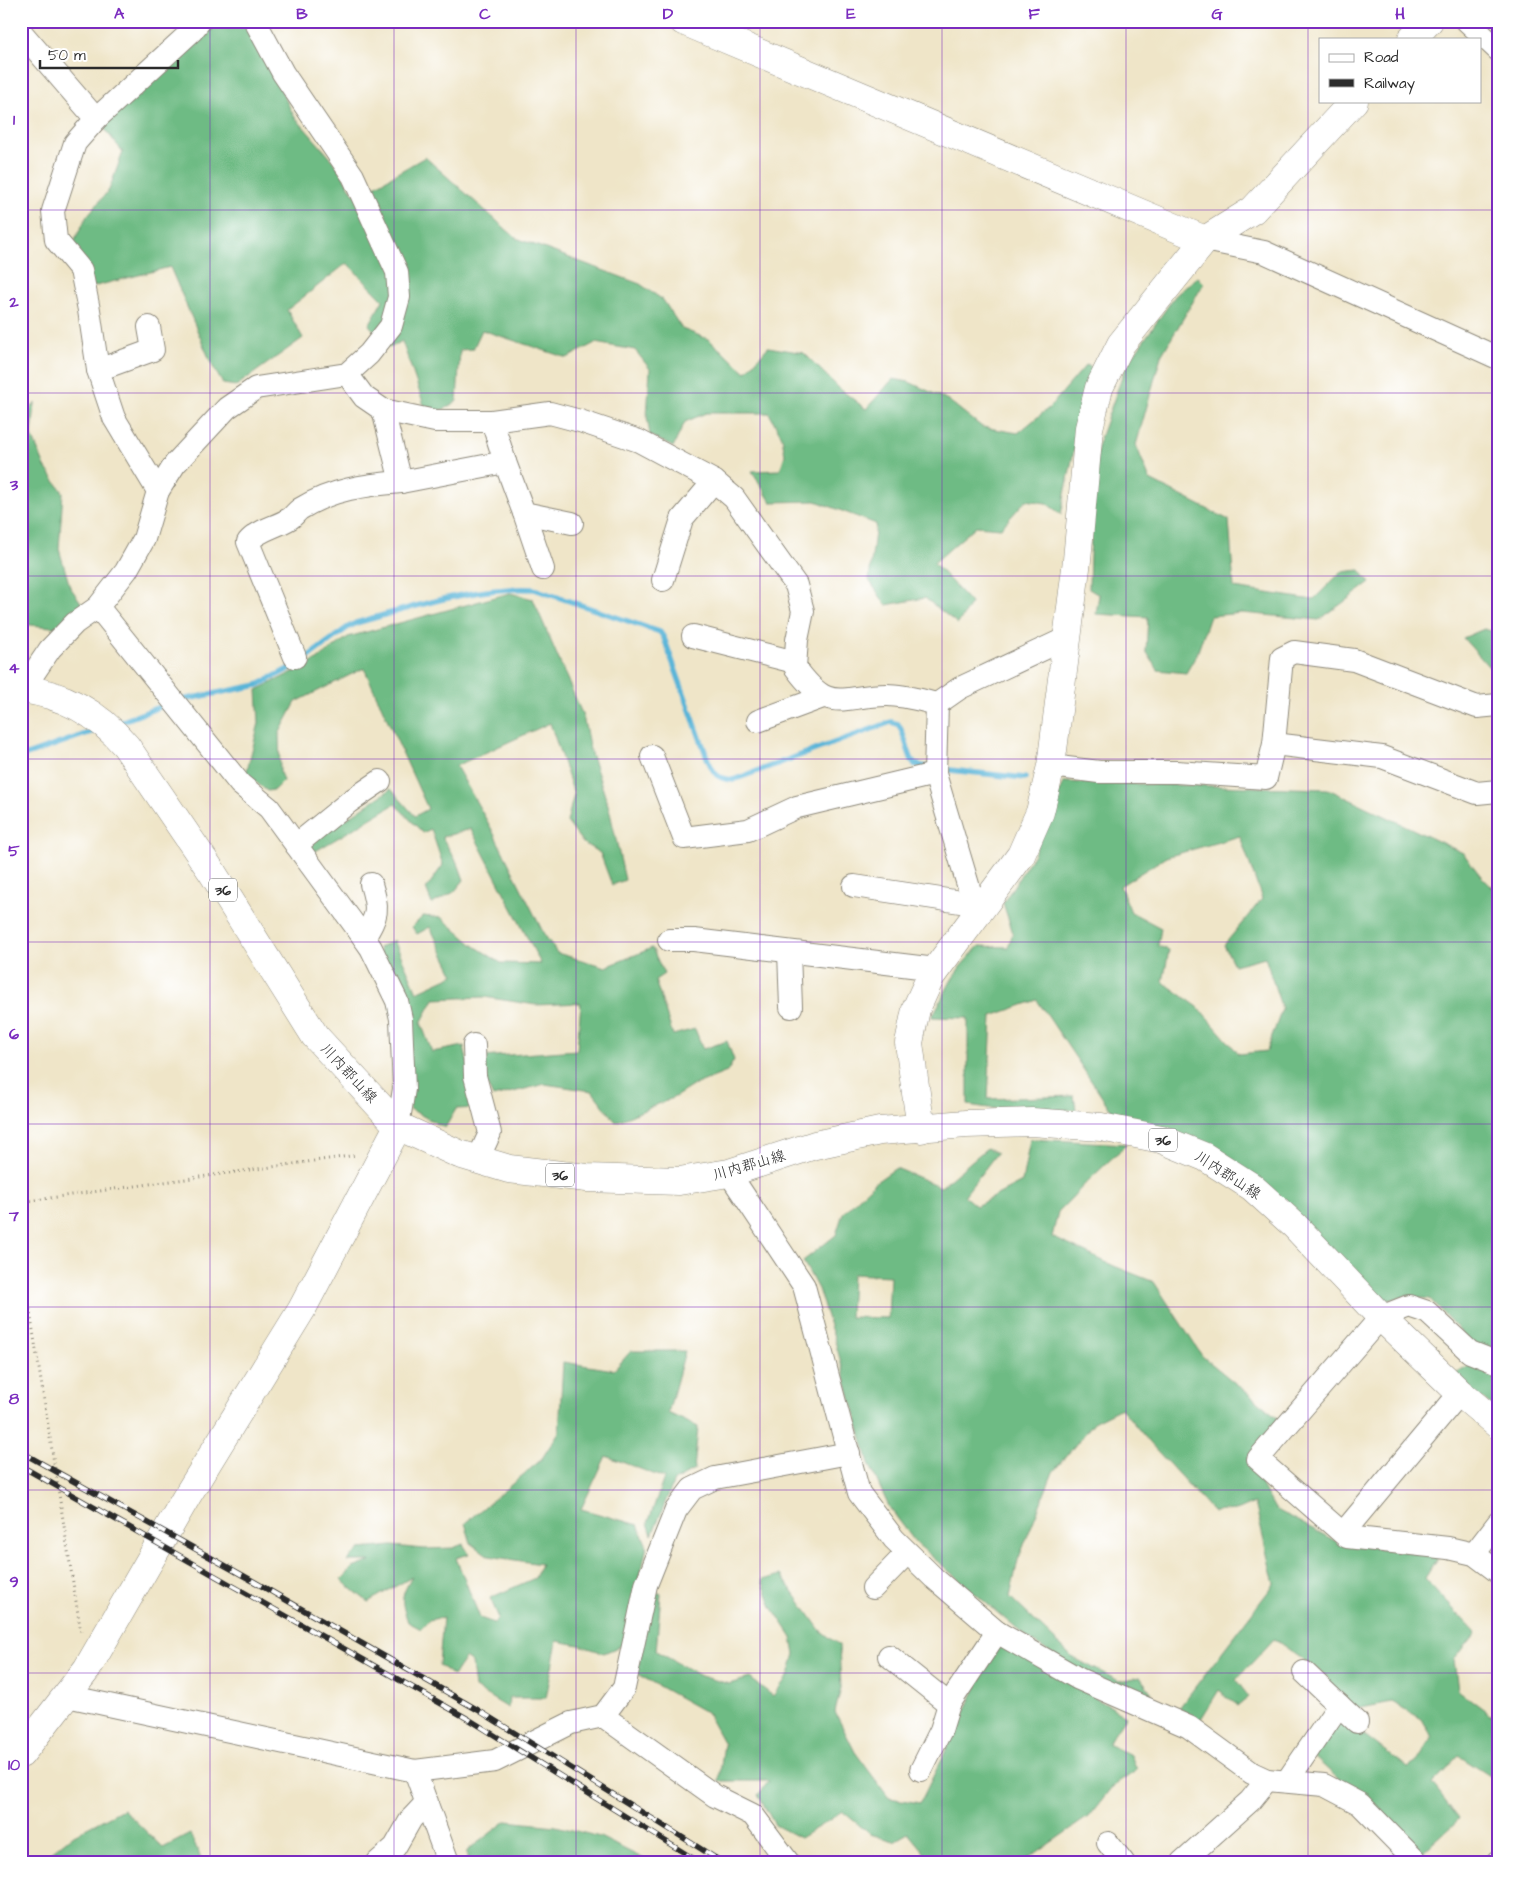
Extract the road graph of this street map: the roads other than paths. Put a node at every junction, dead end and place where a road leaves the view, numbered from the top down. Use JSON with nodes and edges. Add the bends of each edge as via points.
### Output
{"nodes":[{"id":1,"x":200,"y":21,"type":"edge"},
{"id":2,"x":255,"y":21,"type":"edge"},
{"id":3,"x":683,"y":21,"type":"edge"},
{"id":4,"x":1428,"y":21,"type":"edge"},
{"id":5,"x":1467,"y":21,"type":"edge"},
{"id":6,"x":21,"y":32,"type":"edge"},
{"id":7,"x":1413,"y":38,"type":"edge"},
{"id":8,"x":1498,"y":50,"type":"edge"},
{"id":9,"x":1353,"y":102,"type":"edge"},
{"id":10,"x":96,"y":119,"type":"junction"},
{"id":11,"x":1205,"y":240,"type":"junction"},
{"id":12,"x":150,"y":327,"type":"dead end"},
{"id":13,"x":1498,"y":358,"type":"edge"},
{"id":14,"x":98,"y":370,"type":"junction"},
{"id":15,"x":347,"y":374,"type":"junction"},
{"id":16,"x":383,"y":410,"type":"junction"},
{"id":17,"x":492,"y":421,"type":"junction"},
{"id":18,"x":505,"y":462,"type":"junction"},
{"id":19,"x":714,"y":481,"type":"junction"},
{"id":20,"x":401,"y":482,"type":"junction"},
{"id":21,"x":158,"y":491,"type":"junction"},
{"id":22,"x":524,"y":513,"type":"junction"},
{"id":23,"x":572,"y":523,"type":"dead end"},
{"id":24,"x":543,"y":569,"type":"dead end"},
{"id":25,"x":663,"y":580,"type":"dead end"},
{"id":26,"x":98,"y":607,"type":"junction"},
{"id":27,"x":693,"y":636,"type":"dead end"},
{"id":28,"x":1067,"y":638,"type":"junction"},
{"id":29,"x":294,"y":656,"type":"dead end"},
{"id":30,"x":796,"y":662,"type":"junction"},
{"id":31,"x":22,"y":689,"type":"edge"},
{"id":32,"x":823,"y":697,"type":"junction"},
{"id":33,"x":937,"y":704,"type":"junction"},
{"id":34,"x":1498,"y":705,"type":"edge"},
{"id":35,"x":758,"y":721,"type":"dead end"},
{"id":36,"x":1274,"y":744,"type":"junction"},
{"id":37,"x":652,"y":756,"type":"dead end"},
{"id":38,"x":1051,"y":766,"type":"junction"},
{"id":39,"x":935,"y":771,"type":"junction"},
{"id":40,"x":380,"y":781,"type":"dead end"},
{"id":41,"x":1498,"y":791,"type":"edge"},
{"id":42,"x":296,"y":845,"type":"junction"},
{"id":43,"x":371,"y":884,"type":"dead end"},
{"id":44,"x":854,"y":886,"type":"dead end"},
{"id":45,"x":976,"y":910,"type":"junction"},
{"id":46,"x":364,"y":938,"type":"junction"},
{"id":47,"x":669,"y":940,"type":"dead end"},
{"id":48,"x":789,"y":952,"type":"junction"},
{"id":49,"x":936,"y":969,"type":"junction"},
{"id":50,"x":791,"y":1007,"type":"dead end"},
{"id":51,"x":474,"y":1045,"type":"dead end"},
{"id":52,"x":398,"y":1126,"type":"junction"},
{"id":53,"x":921,"y":1129,"type":"junction"},
{"id":54,"x":478,"y":1159,"type":"junction"},
{"id":55,"x":729,"y":1173,"type":"junction"},
{"id":56,"x":1381,"y":1317,"type":"junction"},
{"id":57,"x":1498,"y":1363,"type":"edge"},
{"id":58,"x":1460,"y":1393,"type":"junction"},
{"id":59,"x":1498,"y":1425,"type":"edge"},
{"id":60,"x":849,"y":1453,"type":"junction"},
{"id":61,"x":1498,"y":1523,"type":"edge"},
{"id":62,"x":1343,"y":1533,"type":"junction"},
{"id":63,"x":907,"y":1552,"type":"junction"},
{"id":64,"x":1474,"y":1554,"type":"junction"},
{"id":65,"x":1498,"y":1572,"type":"edge"},
{"id":66,"x":873,"y":1588,"type":"dead end"},
{"id":67,"x":997,"y":1632,"type":"junction"},
{"id":68,"x":889,"y":1656,"type":"dead end"},
{"id":69,"x":1304,"y":1672,"type":"dead end"},
{"id":70,"x":67,"y":1696,"type":"junction"},
{"id":71,"x":949,"y":1704,"type":"junction"},
{"id":72,"x":1339,"y":1705,"type":"junction"},
{"id":73,"x":604,"y":1716,"type":"junction"},
{"id":74,"x":1357,"y":1722,"type":"dead end"},
{"id":75,"x":21,"y":1754,"type":"edge"},
{"id":76,"x":415,"y":1770,"type":"junction"},
{"id":77,"x":921,"y":1770,"type":"dead end"},
{"id":78,"x":1277,"y":1780,"type":"junction"},
{"id":79,"x":427,"y":1802,"type":"junction"},
{"id":80,"x":1108,"y":1844,"type":"dead end"},
{"id":81,"x":1186,"y":1861,"type":"edge"},
{"id":82,"x":378,"y":1862,"type":"edge"},
{"id":83,"x":448,"y":1862,"type":"edge"},
{"id":84,"x":788,"y":1862,"type":"edge"},
{"id":85,"x":1122,"y":1862,"type":"edge"},
{"id":86,"x":1417,"y":1862,"type":"edge"}],
"edges":[{"from":1,"to":10,"type":"street"},
{"from":2,"to":15,"type":"street","via":[[283,73],[352,176],[397,272],[399,296],[391,326],[369,354]]},
{"from":3,"to":11,"type":"street"},
{"from":4,"to":7,"type":"street"},
{"from":5,"to":8,"type":"street"},
{"from":6,"to":10,"type":"street"},
{"from":9,"to":11,"type":"street","via":[[1253,210]]},
{"from":10,"to":14,"type":"street","via":[[75,143],[53,211],[56,240],[81,270]]},
{"from":11,"to":13,"type":"street","via":[[1264,252]]},
{"from":11,"to":28,"type":"street","via":[[1121,344],[1098,388],[1089,428]]},
{"from":12,"to":14,"type":"street","via":[[153,350]]},
{"from":14,"to":21,"type":"street","via":[[114,418]]},
{"from":15,"to":16,"type":"street","via":[[364,397]]},
{"from":15,"to":21,"type":"street","via":[[256,388],[227,408],[175,464]]},
{"from":16,"to":17,"type":"street","via":[[435,421]]},
{"from":16,"to":20,"type":"street"},
{"from":17,"to":18,"type":"street"},
{"from":17,"to":19,"type":"street","via":[[550,413],[580,421],[639,441]]},
{"from":18,"to":20,"type":"street"},
{"from":18,"to":22,"type":"street"},
{"from":19,"to":25,"type":"street","via":[[682,519]]},
{"from":19,"to":30,"type":"street","via":[[734,498],[796,585],[803,611]]},
{"from":20,"to":29,"type":"street","via":[[364,484],[342,490],[300,510],[248,542]]},
{"from":21,"to":26,"type":"street","via":[[144,539],[126,571]]},
{"from":22,"to":23,"type":"street"},
{"from":22,"to":24,"type":"street"},
{"from":26,"to":31,"type":"street","via":[[50,649]]},
{"from":26,"to":42,"type":"street","via":[[240,784],[269,808]]},
{"from":27,"to":30,"type":"street"},
{"from":28,"to":33,"type":"street","via":[[960,688]]},
{"from":28,"to":38,"type":"street"},
{"from":30,"to":32,"type":"street","via":[[795,667],[808,685]]},
{"from":31,"to":52,"type":"street","name":"川内郡山線","number":"36","via":[[77,706],[98,717],[120,739],[212,872],[315,1036]]},
{"from":32,"to":33,"type":"street","via":[[844,701],[887,695]]},
{"from":32,"to":35,"type":"street"},
{"from":33,"to":39,"type":"street"},
{"from":34,"to":36,"type":"street","via":[[1477,707],[1354,660],[1294,652],[1282,658]]},
{"from":36,"to":38,"type":"street","via":[[1266,778],[1176,772],[1099,772]]},
{"from":36,"to":41,"type":"street","via":[[1382,757],[1477,793]]},
{"from":37,"to":39,"type":"street","via":[[684,838],[748,830],[797,806]]},
{"from":38,"to":45,"type":"street","via":[[1040,812],[1020,855]]},
{"from":39,"to":45,"type":"street"},
{"from":40,"to":42,"type":"street"},
{"from":42,"to":46,"type":"street"},
{"from":43,"to":46,"type":"street","via":[[377,903],[376,917]]},
{"from":44,"to":45,"type":"street"},
{"from":45,"to":49,"type":"street"},
{"from":46,"to":52,"type":"street","via":[[397,1001],[401,1019],[404,1089]]},
{"from":47,"to":48,"type":"street"},
{"from":48,"to":49,"type":"street"},
{"from":48,"to":50,"type":"street"},
{"from":49,"to":53,"type":"street","via":[[916,1010],[909,1044]]},
{"from":51,"to":54,"type":"street","via":[[475,1076],[490,1133]]},
{"from":52,"to":54,"type":"street","name":"川内郡山線","number":"36"},
{"from":52,"to":70,"type":"street","via":[[302,1309],[187,1496],[87,1668]]},
{"from":53,"to":55,"type":"street","name":"川内郡山線","number":"36","via":[[880,1131],[815,1145]]},
{"from":53,"to":56,"type":"street","name":"川内郡山線","number":"36","via":[[1032,1122],[1102,1127],[1161,1139],[1205,1157],[1252,1187],[1288,1219]]},
{"from":54,"to":55,"type":"street","name":"川内郡山線","number":"36","via":[[509,1169],[587,1178],[679,1181]]},
{"from":55,"to":60,"type":"street","via":[[804,1286]]},
{"from":56,"to":57,"type":"street","via":[[1409,1306],[1427,1312],[1470,1352]]},
{"from":56,"to":58,"type":"street","name":"川内郡山線","number":"36"},
{"from":56,"to":62,"type":"street","via":[[1258,1459]]},
{"from":58,"to":59,"type":"street","name":"川内郡山線","number":"36"},
{"from":58,"to":62,"type":"street"},
{"from":60,"to":63,"type":"street","via":[[859,1493],[894,1540]]},
{"from":60,"to":73,"type":"street","via":[[715,1478],[692,1489],[676,1510],[646,1585],[624,1688]]},
{"from":61,"to":64,"type":"street"},
{"from":62,"to":64,"type":"street","via":[[1347,1537]]},
{"from":63,"to":66,"type":"street"},
{"from":63,"to":67,"type":"street"},
{"from":64,"to":65,"type":"street"},
{"from":67,"to":71,"type":"street"},
{"from":67,"to":78,"type":"street","via":[[1079,1679],[1189,1727],[1252,1773]]},
{"from":68,"to":71,"type":"street"},
{"from":69,"to":72,"type":"street"},
{"from":70,"to":75,"type":"street"},
{"from":70,"to":76,"type":"street"},
{"from":71,"to":77,"type":"street","via":[[941,1730]]},
{"from":72,"to":74,"type":"street"},
{"from":72,"to":78,"type":"street"},
{"from":73,"to":76,"type":"street","via":[[571,1723],[495,1761]]},
{"from":73,"to":84,"type":"street","via":[[715,1796],[753,1814]]},
{"from":76,"to":79,"type":"street"},
{"from":78,"to":81,"type":"street"},
{"from":78,"to":86,"type":"street","via":[[1324,1784],[1360,1804]]},
{"from":79,"to":82,"type":"street","via":[[395,1847]]},
{"from":79,"to":83,"type":"street"},
{"from":80,"to":85,"type":"street"}]}
